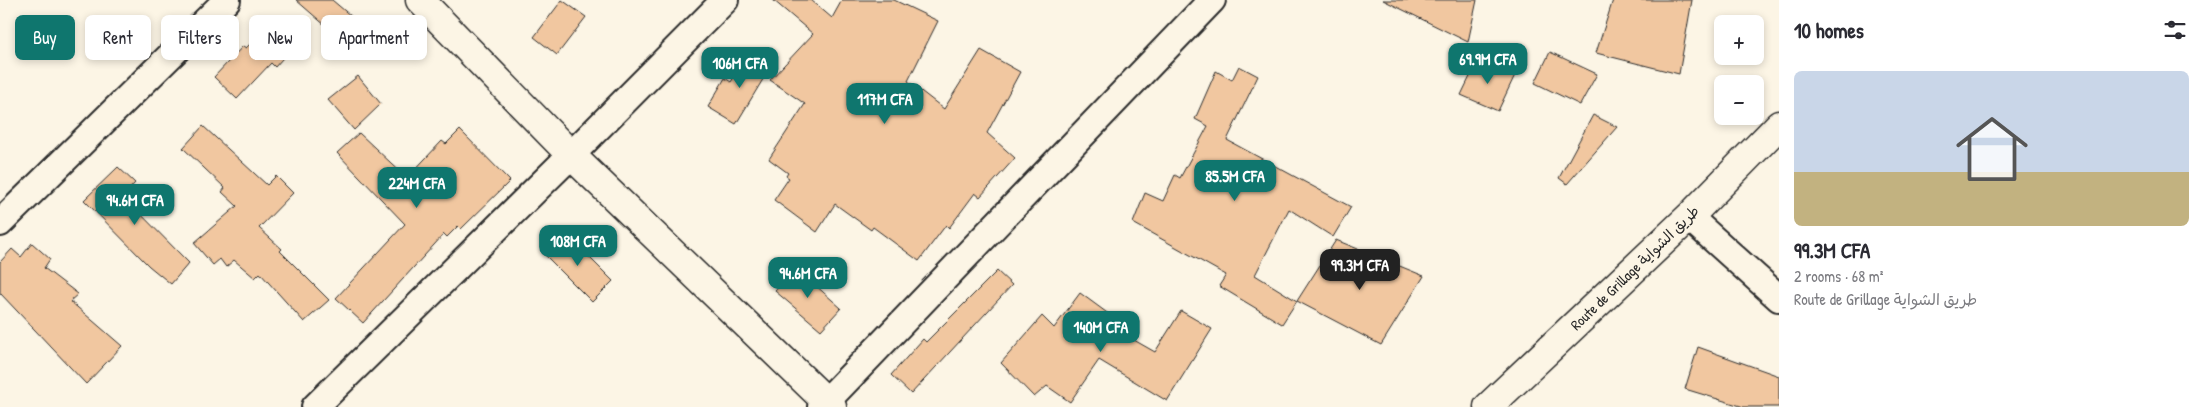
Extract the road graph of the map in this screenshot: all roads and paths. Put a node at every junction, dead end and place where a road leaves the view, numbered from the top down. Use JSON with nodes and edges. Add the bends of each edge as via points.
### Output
{"nodes":[{"id":1,"x":228,"y":0,"type":"edge"},
{"id":2,"x":420,"y":0,"type":"edge"},
{"id":3,"x":725,"y":0,"type":"edge"},
{"id":4,"x":1212,"y":0,"type":"edge"},
{"id":5,"x":1779,"y":125,"type":"edge"},
{"id":6,"x":571,"y":155,"type":"junction"},
{"id":7,"x":1689,"y":217,"type":"junction"},
{"id":8,"x":0,"y":223,"type":"edge"},
{"id":9,"x":1779,"y":298,"type":"edge"},
{"id":10,"x":826,"y":405,"type":"edge"},
{"id":11,"x":315,"y":407,"type":"edge"},
{"id":12,"x":1488,"y":407,"type":"edge"}],
"edges":[{"from":1,"to":8,"type":"street"},
{"from":2,"to":6,"type":"street"},
{"from":3,"to":6,"type":"street"},
{"from":4,"to":10,"type":"street"},
{"from":5,"to":7,"type":"street","name":"Route de Grillage طريق الشواية"},
{"from":6,"to":10,"type":"street"},
{"from":6,"to":11,"type":"street"},
{"from":7,"to":9,"type":"street"},
{"from":7,"to":12,"type":"street","name":"Route de Grillage طريق الشواية"}]}
